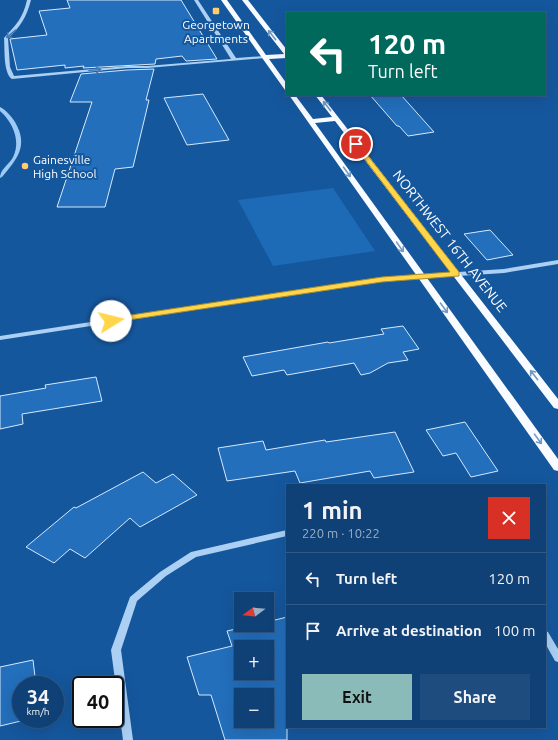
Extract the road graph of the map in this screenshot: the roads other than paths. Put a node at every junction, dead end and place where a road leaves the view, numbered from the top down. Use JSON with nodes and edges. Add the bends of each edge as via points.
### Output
{"nodes":[{"id":1,"x":29,"y":0,"type":"edge"},
{"id":2,"x":196,"y":0,"type":"edge"},
{"id":3,"x":224,"y":0,"type":"edge"},
{"id":4,"x":245,"y":0,"type":"edge"},
{"id":5,"x":286,"y":54,"type":"edge"},
{"id":6,"x":286,"y":55,"type":"edge"},
{"id":7,"x":265,"y":57,"type":"junction"},
{"id":8,"x":234,"y":59,"type":"junction"},
{"id":9,"x":286,"y":87,"type":"edge"},
{"id":10,"x":293,"y":96,"type":"edge"},
{"id":11,"x":319,"y":96,"type":"edge"},
{"id":12,"x":337,"y":119,"type":"junction"},
{"id":13,"x":310,"y":121,"type":"junction"},
{"id":14,"x":558,"y":262,"type":"edge"},
{"id":15,"x":456,"y":274,"type":"junction"},
{"id":16,"x":421,"y":276,"type":"junction"},
{"id":17,"x":0,"y":338,"type":"edge"},
{"id":18,"x":558,"y":406,"type":"edge"},
{"id":19,"x":558,"y":467,"type":"edge"},
{"id":20,"x":286,"y":533,"type":"edge"},
{"id":21,"x":546,"y":637,"type":"edge"},
{"id":22,"x":558,"y":658,"type":"edge"},
{"id":23,"x":128,"y":740,"type":"edge"}],
"edges":[{"from":1,"to":8,"type":"street","one_way":true,"via":[[27,11],[17,29],[6,38],[8,67],[12,78]]},
{"from":2,"to":8,"type":"street"},
{"from":3,"to":7,"type":"main road"},
{"from":5,"to":4,"type":"main road","one_way":true},
{"from":6,"to":7,"type":"main road"},
{"from":7,"to":8,"type":"street"},
{"from":7,"to":9,"type":"main road"},
{"from":10,"to":13,"type":"main road"},
{"from":12,"to":11,"type":"main road","name":"NORTHWEST 16TH AVENUE","one_way":true},
{"from":12,"to":13,"type":"main road"},
{"from":12,"to":15,"type":"main road","name":"NORTHWEST 16TH AVENUE"},
{"from":13,"to":16,"type":"main road","one_way":true},
{"from":14,"to":15,"type":"street","via":[[504,271]]},
{"from":15,"to":16,"type":"street"},
{"from":18,"to":15,"type":"main road","name":"NORTHWEST 16TH AVENUE","one_way":true},
{"from":16,"to":17,"type":"street","via":[[382,279]]},
{"from":16,"to":19,"type":"main road","one_way":true},
{"from":20,"to":23,"type":"street","via":[[194,554],[163,574],[133,599],[116,650]]},
{"from":21,"to":22,"type":"street"}]}
